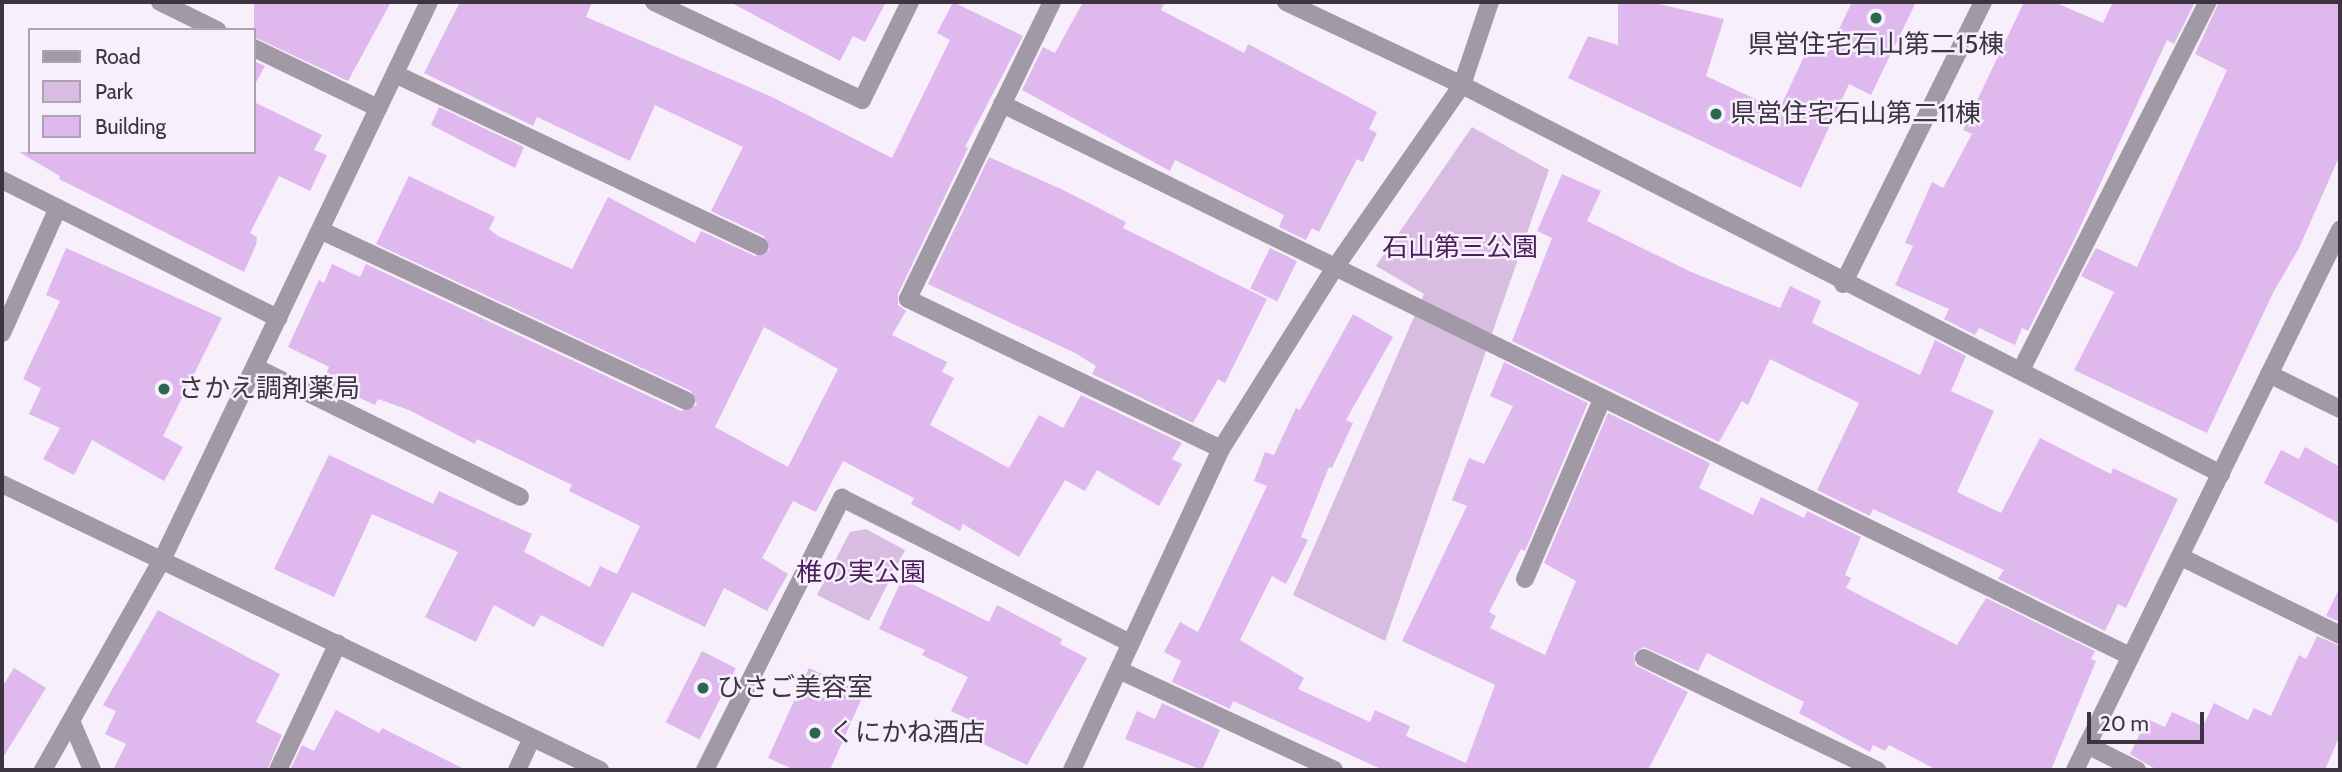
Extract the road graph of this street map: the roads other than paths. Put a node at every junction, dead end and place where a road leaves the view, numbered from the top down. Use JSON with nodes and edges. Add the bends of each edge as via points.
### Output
{"nodes":[{"id":1,"x":160,"y":2,"type":"edge"},
{"id":2,"x":429,"y":2,"type":"edge"},
{"id":3,"x":654,"y":2,"type":"edge"},
{"id":4,"x":910,"y":2,"type":"edge"},
{"id":5,"x":1052,"y":2,"type":"edge"},
{"id":6,"x":1286,"y":2,"type":"edge"},
{"id":7,"x":1490,"y":2,"type":"edge"},
{"id":8,"x":1983,"y":2,"type":"edge"},
{"id":9,"x":2208,"y":2,"type":"edge"},
{"id":10,"x":213,"y":28,"type":"edge"},
{"id":11,"x":256,"y":49,"type":"edge"},
{"id":12,"x":395,"y":74,"type":"junction"},
{"id":13,"x":1462,"y":85,"type":"junction"},
{"id":14,"x":1003,"y":104,"type":"junction"},
{"id":15,"x":378,"y":108,"type":"junction"},
{"id":16,"x":2,"y":180,"type":"edge"},
{"id":17,"x":58,"y":208,"type":"junction"},
{"id":18,"x":320,"y":230,"type":"junction"},
{"id":19,"x":2340,"y":230,"type":"edge"},
{"id":20,"x":759,"y":246,"type":"dead end"},
{"id":21,"x":1334,"y":269,"type":"junction"},
{"id":22,"x":1843,"y":284,"type":"junction"},
{"id":23,"x":278,"y":318,"type":"junction"},
{"id":24,"x":2,"y":333,"type":"edge"},
{"id":25,"x":255,"y":367,"type":"junction"},
{"id":26,"x":2021,"y":370,"type":"junction"},
{"id":27,"x":2269,"y":374,"type":"junction"},
{"id":28,"x":1602,"y":399,"type":"junction"},
{"id":29,"x":686,"y":401,"type":"dead end"},
{"id":30,"x":2340,"y":410,"type":"edge"},
{"id":31,"x":1220,"y":449,"type":"junction"},
{"id":32,"x":2221,"y":474,"type":"junction"},
{"id":33,"x":2,"y":484,"type":"edge"},
{"id":34,"x":520,"y":497,"type":"dead end"},
{"id":35,"x":2181,"y":557,"type":"junction"},
{"id":36,"x":162,"y":560,"type":"junction"},
{"id":37,"x":1525,"y":579,"type":"dead end"},
{"id":38,"x":2340,"y":635,"type":"edge"},
{"id":39,"x":338,"y":643,"type":"junction"},
{"id":40,"x":1130,"y":643,"type":"junction"},
{"id":41,"x":2130,"y":656,"type":"junction"},
{"id":42,"x":1644,"y":658,"type":"dead end"},
{"id":43,"x":1119,"y":670,"type":"junction"},
{"id":44,"x":72,"y":723,"type":"junction"},
{"id":45,"x":533,"y":738,"type":"junction"},
{"id":46,"x":2087,"y":745,"type":"junction"},
{"id":47,"x":43,"y":770,"type":"edge"},
{"id":48,"x":92,"y":770,"type":"edge"},
{"id":49,"x":278,"y":770,"type":"edge"},
{"id":50,"x":517,"y":770,"type":"edge"},
{"id":51,"x":600,"y":770,"type":"edge"},
{"id":52,"x":705,"y":770,"type":"edge"},
{"id":53,"x":1072,"y":770,"type":"edge"},
{"id":54,"x":1334,"y":770,"type":"edge"},
{"id":55,"x":1877,"y":770,"type":"edge"},
{"id":56,"x":2075,"y":770,"type":"edge"},
{"id":57,"x":2137,"y":770,"type":"edge"}],
"edges":[{"from":1,"to":10,"type":"street"},
{"from":2,"to":12,"type":"street"},
{"from":3,"to":4,"type":"street","via":[[862,100]]},
{"from":5,"to":14,"type":"street"},
{"from":6,"to":13,"type":"street"},
{"from":7,"to":13,"type":"street"},
{"from":8,"to":22,"type":"street"},
{"from":9,"to":26,"type":"street"},
{"from":11,"to":15,"type":"street"},
{"from":12,"to":15,"type":"street"},
{"from":12,"to":20,"type":"street"},
{"from":13,"to":21,"type":"street"},
{"from":13,"to":22,"type":"street"},
{"from":14,"to":21,"type":"street"},
{"from":14,"to":31,"type":"street","via":[[908,299]]},
{"from":15,"to":18,"type":"street"},
{"from":16,"to":17,"type":"street"},
{"from":17,"to":23,"type":"street"},
{"from":17,"to":24,"type":"street"},
{"from":18,"to":23,"type":"street"},
{"from":18,"to":29,"type":"street"},
{"from":19,"to":27,"type":"street"},
{"from":21,"to":28,"type":"street"},
{"from":21,"to":31,"type":"street"},
{"from":22,"to":26,"type":"street"},
{"from":23,"to":25,"type":"street"},
{"from":25,"to":34,"type":"street"},
{"from":25,"to":36,"type":"street"},
{"from":26,"to":32,"type":"street"},
{"from":27,"to":30,"type":"street"},
{"from":27,"to":32,"type":"street"},
{"from":28,"to":37,"type":"street"},
{"from":28,"to":41,"type":"street"},
{"from":31,"to":40,"type":"street"},
{"from":32,"to":35,"type":"street"},
{"from":33,"to":36,"type":"street"},
{"from":35,"to":38,"type":"street"},
{"from":35,"to":41,"type":"street"},
{"from":36,"to":39,"type":"street"},
{"from":36,"to":44,"type":"street"},
{"from":39,"to":45,"type":"street"},
{"from":39,"to":49,"type":"street"},
{"from":40,"to":43,"type":"street"},
{"from":40,"to":52,"type":"street","via":[[842,498]]},
{"from":41,"to":46,"type":"street"},
{"from":42,"to":55,"type":"street"},
{"from":43,"to":53,"type":"street"},
{"from":43,"to":54,"type":"street"},
{"from":44,"to":47,"type":"street"},
{"from":44,"to":48,"type":"street"},
{"from":45,"to":50,"type":"street"},
{"from":45,"to":51,"type":"street"},
{"from":46,"to":56,"type":"street"},
{"from":46,"to":57,"type":"street"}]}
